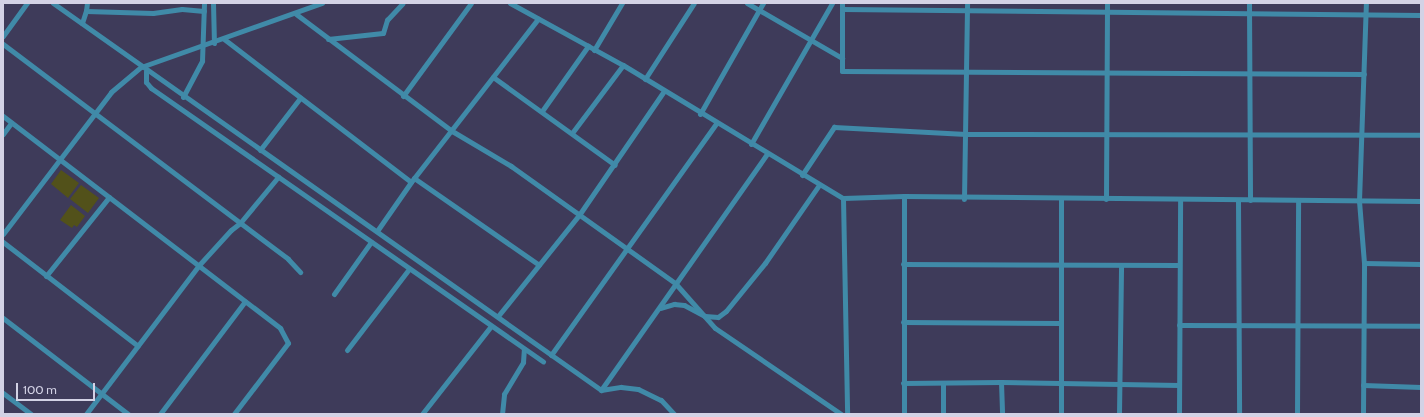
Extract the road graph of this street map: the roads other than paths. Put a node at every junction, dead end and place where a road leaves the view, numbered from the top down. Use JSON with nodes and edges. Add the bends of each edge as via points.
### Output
{"nodes":[{"id":1,"x":27,"y":3,"type":"edge"},
{"id":2,"x":53,"y":3,"type":"edge"},
{"id":3,"x":87,"y":3,"type":"edge"},
{"id":4,"x":204,"y":3,"type":"edge"},
{"id":5,"x":213,"y":3,"type":"edge"},
{"id":6,"x":322,"y":3,"type":"edge"},
{"id":7,"x":403,"y":3,"type":"edge"},
{"id":8,"x":471,"y":3,"type":"edge"},
{"id":9,"x":510,"y":3,"type":"edge"},
{"id":10,"x":622,"y":3,"type":"edge"},
{"id":11,"x":694,"y":3,"type":"edge"},
{"id":12,"x":747,"y":3,"type":"edge"},
{"id":13,"x":762,"y":3,"type":"edge"},
{"id":14,"x":832,"y":3,"type":"edge"},
{"id":15,"x":842,"y":3,"type":"edge"},
{"id":16,"x":967,"y":3,"type":"edge"},
{"id":17,"x":1107,"y":3,"type":"edge"},
{"id":18,"x":1249,"y":3,"type":"edge"},
{"id":19,"x":1366,"y":3,"type":"edge"},
{"id":20,"x":842,"y":9,"type":"junction"},
{"id":21,"x":967,"y":9,"type":"junction"},
{"id":22,"x":759,"y":10,"type":"junction"},
{"id":23,"x":86,"y":11,"type":"junction"},
{"id":24,"x":204,"y":11,"type":"junction"},
{"id":25,"x":1107,"y":11,"type":"junction"},
{"id":26,"x":1249,"y":13,"type":"junction"},
{"id":27,"x":1366,"y":13,"type":"junction"},
{"id":28,"x":296,"y":14,"type":"junction"},
{"id":29,"x":1421,"y":15,"type":"edge"},
{"id":30,"x":538,"y":19,"type":"junction"},
{"id":31,"x":82,"y":23,"type":"junction"},
{"id":32,"x":3,"y":36,"type":"edge"},
{"id":33,"x":224,"y":39,"type":"junction"},
{"id":34,"x":328,"y":39,"type":"junction"},
{"id":35,"x":812,"y":41,"type":"junction"},
{"id":36,"x":214,"y":42,"type":"junction"},
{"id":37,"x":3,"y":44,"type":"edge"},
{"id":38,"x":203,"y":46,"type":"junction"},
{"id":39,"x":588,"y":46,"type":"junction"},
{"id":40,"x":594,"y":50,"type":"junction"},
{"id":41,"x":842,"y":58,"type":"junction"},
{"id":42,"x":623,"y":65,"type":"junction"},
{"id":43,"x":141,"y":67,"type":"junction"},
{"id":44,"x":146,"y":71,"type":"junction"},
{"id":45,"x":967,"y":72,"type":"junction"},
{"id":46,"x":1106,"y":73,"type":"junction"},
{"id":47,"x":1248,"y":74,"type":"junction"},
{"id":48,"x":1364,"y":74,"type":"junction"},
{"id":49,"x":493,"y":77,"type":"junction"},
{"id":50,"x":645,"y":79,"type":"junction"},
{"id":51,"x":664,"y":92,"type":"junction"},
{"id":52,"x":403,"y":96,"type":"junction"},
{"id":53,"x":183,"y":97,"type":"junction"},
{"id":54,"x":300,"y":98,"type":"junction"},
{"id":55,"x":542,"y":111,"type":"junction"},
{"id":56,"x":95,"y":112,"type":"junction"},
{"id":57,"x":700,"y":114,"type":"junction"},
{"id":58,"x":3,"y":116,"type":"edge"},
{"id":59,"x":12,"y":123,"type":"junction"},
{"id":60,"x":716,"y":124,"type":"junction"},
{"id":61,"x":452,"y":131,"type":"junction"},
{"id":62,"x":572,"y":133,"type":"junction"},
{"id":63,"x":3,"y":134,"type":"edge"},
{"id":64,"x":966,"y":134,"type":"junction"},
{"id":65,"x":1107,"y":134,"type":"junction"},
{"id":66,"x":1249,"y":135,"type":"junction"},
{"id":67,"x":1421,"y":135,"type":"edge"},
{"id":68,"x":1362,"y":136,"type":"junction"},
{"id":69,"x":751,"y":144,"type":"junction"},
{"id":70,"x":260,"y":150,"type":"junction"},
{"id":71,"x":766,"y":154,"type":"junction"},
{"id":72,"x":61,"y":160,"type":"junction"},
{"id":73,"x":615,"y":164,"type":"junction"},
{"id":74,"x":802,"y":175,"type":"junction"},
{"id":75,"x":278,"y":177,"type":"junction"},
{"id":76,"x":413,"y":180,"type":"junction"},
{"id":77,"x":819,"y":185,"type":"junction"},
{"id":78,"x":109,"y":196,"type":"junction"},
{"id":79,"x":904,"y":196,"type":"junction"},
{"id":80,"x":843,"y":198,"type":"junction"},
{"id":81,"x":1061,"y":198,"type":"junction"},
{"id":82,"x":964,"y":199,"type":"junction"},
{"id":83,"x":1106,"y":199,"type":"junction"},
{"id":84,"x":1180,"y":199,"type":"junction"},
{"id":85,"x":1238,"y":200,"type":"junction"},
{"id":86,"x":1250,"y":200,"type":"junction"},
{"id":87,"x":1298,"y":200,"type":"junction"},
{"id":88,"x":1359,"y":201,"type":"junction"},
{"id":89,"x":1421,"y":201,"type":"edge"},
{"id":90,"x":579,"y":215,"type":"junction"},
{"id":91,"x":240,"y":223,"type":"junction"},
{"id":92,"x":376,"y":231,"type":"junction"},
{"id":93,"x":3,"y":234,"type":"edge"},
{"id":94,"x":3,"y":242,"type":"edge"},
{"id":95,"x":371,"y":242,"type":"junction"},
{"id":96,"x":628,"y":249,"type":"junction"},
{"id":97,"x":1364,"y":263,"type":"junction"},
{"id":98,"x":903,"y":264,"type":"junction"},
{"id":99,"x":1061,"y":264,"type":"junction"},
{"id":100,"x":1421,"y":264,"type":"edge"},
{"id":101,"x":199,"y":265,"type":"junction"},
{"id":102,"x":539,"y":265,"type":"junction"},
{"id":103,"x":1121,"y":265,"type":"junction"},
{"id":104,"x":1179,"y":265,"type":"junction"},
{"id":105,"x":409,"y":269,"type":"junction"},
{"id":106,"x":300,"y":272,"type":"dead end"},
{"id":107,"x":46,"y":276,"type":"junction"},
{"id":108,"x":675,"y":283,"type":"junction"},
{"id":109,"x":334,"y":294,"type":"dead end"},
{"id":110,"x":245,"y":301,"type":"junction"},
{"id":111,"x":660,"y":308,"type":"junction"},
{"id":112,"x":498,"y":316,"type":"junction"},
{"id":113,"x":706,"y":316,"type":"junction"},
{"id":114,"x":3,"y":318,"type":"edge"},
{"id":115,"x":903,"y":322,"type":"junction"},
{"id":116,"x":1061,"y":323,"type":"junction"},
{"id":117,"x":1179,"y":325,"type":"junction"},
{"id":118,"x":491,"y":326,"type":"junction"},
{"id":119,"x":1363,"y":326,"type":"junction"},
{"id":120,"x":1421,"y":326,"type":"edge"},
{"id":121,"x":1240,"y":327,"type":"junction"},
{"id":122,"x":1298,"y":327,"type":"junction"},
{"id":123,"x":138,"y":346,"type":"junction"},
{"id":124,"x":524,"y":349,"type":"junction"},
{"id":125,"x":347,"y":350,"type":"dead end"},
{"id":126,"x":551,"y":355,"type":"junction"},
{"id":127,"x":543,"y":362,"type":"dead end"},
{"id":128,"x":1001,"y":382,"type":"junction"},
{"id":129,"x":903,"y":383,"type":"junction"},
{"id":130,"x":1061,"y":383,"type":"junction"},
{"id":131,"x":1119,"y":383,"type":"junction"},
{"id":132,"x":943,"y":384,"type":"junction"},
{"id":133,"x":1179,"y":385,"type":"junction"},
{"id":134,"x":1363,"y":385,"type":"junction"},
{"id":135,"x":1421,"y":386,"type":"edge"},
{"id":136,"x":600,"y":390,"type":"junction"},
{"id":137,"x":103,"y":392,"type":"junction"},
{"id":138,"x":3,"y":393,"type":"edge"},
{"id":139,"x":31,"y":414,"type":"edge"},
{"id":140,"x":86,"y":414,"type":"edge"},
{"id":141,"x":128,"y":414,"type":"edge"},
{"id":142,"x":160,"y":414,"type":"edge"},
{"id":143,"x":234,"y":414,"type":"edge"},
{"id":144,"x":422,"y":414,"type":"edge"},
{"id":145,"x":502,"y":414,"type":"edge"},
{"id":146,"x":674,"y":414,"type":"edge"},
{"id":147,"x":841,"y":414,"type":"edge"},
{"id":148,"x":847,"y":414,"type":"edge"},
{"id":149,"x":904,"y":414,"type":"edge"},
{"id":150,"x":943,"y":414,"type":"edge"},
{"id":151,"x":1002,"y":414,"type":"edge"},
{"id":152,"x":1061,"y":414,"type":"edge"},
{"id":153,"x":1119,"y":414,"type":"edge"},
{"id":154,"x":1179,"y":414,"type":"edge"},
{"id":155,"x":1239,"y":414,"type":"edge"},
{"id":156,"x":1297,"y":414,"type":"edge"},
{"id":157,"x":1363,"y":414,"type":"edge"}],
"edges":[{"from":1,"to":32,"type":"street"},
{"from":2,"to":31,"type":"street"},
{"from":3,"to":23,"type":"street"},
{"from":4,"to":24,"type":"street"},
{"from":5,"to":36,"type":"street"},
{"from":6,"to":28,"type":"street"},
{"from":7,"to":34,"type":"street","via":[[387,20],[383,33]]},
{"from":8,"to":52,"type":"street"},
{"from":9,"to":30,"type":"street"},
{"from":10,"to":40,"type":"street"},
{"from":11,"to":50,"type":"street"},
{"from":12,"to":22,"type":"street"},
{"from":13,"to":22,"type":"street"},
{"from":14,"to":35,"type":"street"},
{"from":15,"to":20,"type":"street"},
{"from":16,"to":21,"type":"street"},
{"from":17,"to":25,"type":"street"},
{"from":18,"to":26,"type":"street"},
{"from":19,"to":27,"type":"street"},
{"from":20,"to":21,"type":"street"},
{"from":20,"to":41,"type":"street"},
{"from":21,"to":25,"type":"street"},
{"from":21,"to":45,"type":"street"},
{"from":22,"to":35,"type":"street"},
{"from":22,"to":57,"type":"street"},
{"from":23,"to":24,"type":"street"},
{"from":23,"to":31,"type":"street"},
{"from":24,"to":38,"type":"street"},
{"from":25,"to":26,"type":"street"},
{"from":25,"to":46,"type":"street"},
{"from":26,"to":27,"type":"street"},
{"from":26,"to":47,"type":"street"},
{"from":27,"to":29,"type":"street"},
{"from":27,"to":48,"type":"street"},
{"from":28,"to":33,"type":"street"},
{"from":28,"to":34,"type":"street"},
{"from":30,"to":39,"type":"street"},
{"from":30,"to":49,"type":"street"},
{"from":31,"to":43,"type":"street"},
{"from":33,"to":36,"type":"street"},
{"from":33,"to":54,"type":"street"},
{"from":34,"to":52,"type":"street"},
{"from":35,"to":41,"type":"street"},
{"from":35,"to":69,"type":"street"},
{"from":36,"to":38,"type":"street"},
{"from":37,"to":56,"type":"street"},
{"from":38,"to":43,"type":"street"},
{"from":38,"to":53,"type":"street","via":[[202,61]]},
{"from":39,"to":40,"type":"street"},
{"from":39,"to":55,"type":"street"},
{"from":40,"to":42,"type":"street"},
{"from":41,"to":45,"type":"street","via":[[842,71]]},
{"from":42,"to":50,"type":"street"},
{"from":42,"to":62,"type":"street"},
{"from":43,"to":44,"type":"street"},
{"from":43,"to":56,"type":"street","via":[[123,80]]},
{"from":44,"to":53,"type":"street"},
{"from":44,"to":75,"type":"street","via":[[146,82],[151,88]]},
{"from":45,"to":46,"type":"street"},
{"from":45,"to":64,"type":"street"},
{"from":46,"to":47,"type":"street"},
{"from":46,"to":65,"type":"street"},
{"from":47,"to":48,"type":"street"},
{"from":47,"to":66,"type":"street"},
{"from":48,"to":68,"type":"street"},
{"from":49,"to":55,"type":"street"},
{"from":49,"to":61,"type":"street"},
{"from":50,"to":51,"type":"street"},
{"from":51,"to":57,"type":"street"},
{"from":51,"to":73,"type":"street"},
{"from":52,"to":61,"type":"street"},
{"from":53,"to":70,"type":"street"},
{"from":54,"to":70,"type":"street"},
{"from":54,"to":76,"type":"street"},
{"from":55,"to":62,"type":"street"},
{"from":56,"to":72,"type":"street"},
{"from":56,"to":91,"type":"street"},
{"from":57,"to":60,"type":"street"},
{"from":58,"to":59,"type":"street"},
{"from":59,"to":63,"type":"street"},
{"from":59,"to":72,"type":"street"},
{"from":60,"to":69,"type":"street"},
{"from":60,"to":96,"type":"street"},
{"from":61,"to":76,"type":"street"},
{"from":61,"to":90,"type":"street","via":[[511,166]]},
{"from":62,"to":73,"type":"street"},
{"from":64,"to":65,"type":"street"},
{"from":64,"to":74,"type":"street","via":[[834,127]]},
{"from":64,"to":82,"type":"street"},
{"from":65,"to":66,"type":"street"},
{"from":65,"to":83,"type":"street"},
{"from":66,"to":68,"type":"street"},
{"from":66,"to":86,"type":"street"},
{"from":67,"to":68,"type":"street"},
{"from":68,"to":88,"type":"street"},
{"from":69,"to":71,"type":"street"},
{"from":70,"to":92,"type":"street"},
{"from":71,"to":74,"type":"street"},
{"from":71,"to":108,"type":"street"},
{"from":72,"to":78,"type":"street"},
{"from":72,"to":93,"type":"street"},
{"from":73,"to":90,"type":"street"},
{"from":74,"to":77,"type":"street"},
{"from":75,"to":91,"type":"street"},
{"from":75,"to":95,"type":"street"},
{"from":76,"to":92,"type":"street"},
{"from":76,"to":102,"type":"street"},
{"from":77,"to":80,"type":"street"},
{"from":77,"to":113,"type":"street","via":[[765,263],[726,311],[718,317]]},
{"from":78,"to":101,"type":"street"},
{"from":78,"to":107,"type":"street"},
{"from":79,"to":80,"type":"street"},
{"from":79,"to":82,"type":"street"},
{"from":79,"to":98,"type":"street"},
{"from":80,"to":148,"type":"street"},
{"from":81,"to":82,"type":"street"},
{"from":81,"to":83,"type":"street"},
{"from":81,"to":99,"type":"street"},
{"from":83,"to":84,"type":"street"},
{"from":84,"to":85,"type":"street"},
{"from":84,"to":104,"type":"street"},
{"from":85,"to":86,"type":"street"},
{"from":85,"to":121,"type":"street"},
{"from":86,"to":87,"type":"street"},
{"from":87,"to":88,"type":"street"},
{"from":87,"to":122,"type":"street"},
{"from":88,"to":89,"type":"street"},
{"from":88,"to":97,"type":"street"},
{"from":90,"to":96,"type":"street"},
{"from":90,"to":102,"type":"street"},
{"from":91,"to":101,"type":"street"},
{"from":91,"to":106,"type":"street","via":[[288,259]]},
{"from":92,"to":112,"type":"street"},
{"from":94,"to":107,"type":"street"},
{"from":95,"to":105,"type":"street"},
{"from":95,"to":109,"type":"street"},
{"from":96,"to":108,"type":"street"},
{"from":96,"to":126,"type":"street"},
{"from":97,"to":100,"type":"street"},
{"from":97,"to":119,"type":"street"},
{"from":98,"to":99,"type":"street"},
{"from":98,"to":115,"type":"street"},
{"from":99,"to":103,"type":"street"},
{"from":99,"to":116,"type":"street"},
{"from":101,"to":110,"type":"street"},
{"from":101,"to":123,"type":"street"},
{"from":102,"to":112,"type":"street"},
{"from":103,"to":104,"type":"street"},
{"from":103,"to":131,"type":"street"},
{"from":104,"to":117,"type":"street"},
{"from":105,"to":118,"type":"street"},
{"from":105,"to":125,"type":"street"},
{"from":107,"to":123,"type":"street"},
{"from":108,"to":111,"type":"street"},
{"from":108,"to":113,"type":"street"},
{"from":110,"to":142,"type":"street"},
{"from":110,"to":143,"type":"street","via":[[280,328],[288,343]]},
{"from":111,"to":113,"type":"street","via":[[674,304],[684,305]]},
{"from":111,"to":136,"type":"street"},
{"from":112,"to":126,"type":"street"},
{"from":113,"to":147,"type":"street","via":[[715,328]]},
{"from":114,"to":137,"type":"street"},
{"from":115,"to":116,"type":"street"},
{"from":115,"to":129,"type":"street"},
{"from":116,"to":130,"type":"street"},
{"from":117,"to":121,"type":"street"},
{"from":117,"to":133,"type":"street"},
{"from":118,"to":124,"type":"street"},
{"from":118,"to":144,"type":"street"},
{"from":119,"to":120,"type":"street"},
{"from":119,"to":122,"type":"street"},
{"from":119,"to":134,"type":"street"},
{"from":121,"to":122,"type":"street"},
{"from":121,"to":155,"type":"street"},
{"from":122,"to":156,"type":"street"},
{"from":123,"to":137,"type":"street"},
{"from":124,"to":127,"type":"street"},
{"from":124,"to":145,"type":"street","via":[[523,362],[504,394]]},
{"from":126,"to":136,"type":"street"},
{"from":128,"to":130,"type":"street"},
{"from":128,"to":132,"type":"street"},
{"from":128,"to":151,"type":"street"},
{"from":129,"to":132,"type":"street"},
{"from":129,"to":149,"type":"street"},
{"from":130,"to":131,"type":"street"},
{"from":130,"to":152,"type":"street"},
{"from":131,"to":133,"type":"street"},
{"from":131,"to":153,"type":"street"},
{"from":132,"to":150,"type":"street"},
{"from":133,"to":154,"type":"street"},
{"from":134,"to":135,"type":"street"},
{"from":134,"to":157,"type":"street"},
{"from":136,"to":146,"type":"street","via":[[638,388],[660,400]]},
{"from":137,"to":140,"type":"street"},
{"from":137,"to":141,"type":"street"},
{"from":138,"to":139,"type":"street"}]}
